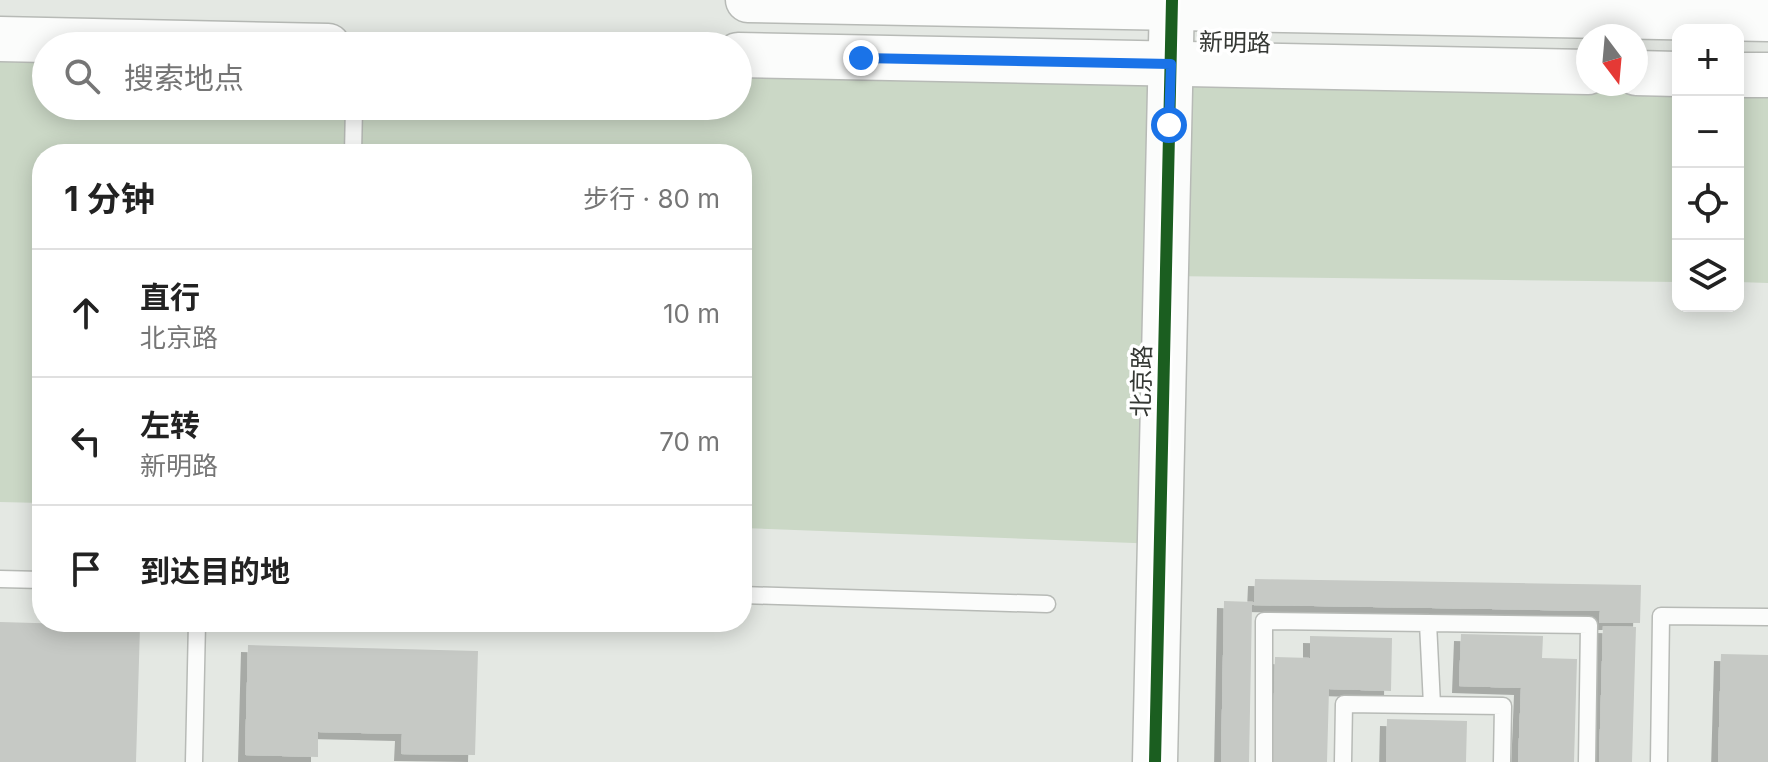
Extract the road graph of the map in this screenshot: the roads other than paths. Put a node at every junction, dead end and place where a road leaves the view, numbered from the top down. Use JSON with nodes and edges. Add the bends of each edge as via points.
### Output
{"nodes":[{"id":1,"x":748,"y":0,"type":"edge"},
{"id":2,"x":1172,"y":4,"type":"edge"},
{"id":3,"x":1673,"y":9,"type":"edge"},
{"id":4,"x":1768,"y":19,"type":"edge"},
{"id":5,"x":0,"y":39,"type":"edge"},
{"id":6,"x":32,"y":40,"type":"edge"},
{"id":7,"x":752,"y":55,"type":"edge"},
{"id":8,"x":1171,"y":64,"type":"junction"},
{"id":9,"x":1576,"y":72,"type":"edge"},
{"id":10,"x":1648,"y":73,"type":"edge"},
{"id":11,"x":1672,"y":74,"type":"edge"},
{"id":12,"x":1744,"y":75,"type":"edge"},
{"id":13,"x":1768,"y":75,"type":"edge"},
{"id":14,"x":354,"y":120,"type":"edge"},
{"id":15,"x":353,"y":144,"type":"edge"},
{"id":16,"x":0,"y":579,"type":"edge"},
{"id":17,"x":32,"y":580,"type":"edge"},
{"id":18,"x":752,"y":595,"type":"edge"},
{"id":19,"x":1047,"y":604,"type":"dead end"},
{"id":20,"x":1768,"y":617,"type":"edge"},
{"id":21,"x":1428,"y":623,"type":"junction"},
{"id":22,"x":197,"y":632,"type":"edge"},
{"id":23,"x":1432,"y":705,"type":"junction"},
{"id":24,"x":194,"y":762,"type":"edge"},
{"id":25,"x":1155,"y":762,"type":"edge"},
{"id":26,"x":1264,"y":762,"type":"edge"},
{"id":27,"x":1343,"y":762,"type":"edge"},
{"id":28,"x":1502,"y":762,"type":"edge"},
{"id":29,"x":1587,"y":762,"type":"edge"},
{"id":30,"x":1659,"y":762,"type":"edge"}],
"edges":[{"from":1,"to":2,"type":"main road","name":"新明路"},
{"from":2,"to":3,"type":"main road","name":"新明路"},
{"from":2,"to":8,"type":"main road","name":"北京路"},
{"from":3,"to":4,"type":"main road","name":"新明路"},
{"from":5,"to":6,"type":"main road"},
{"from":7,"to":8,"type":"main road","name":"新明路"},
{"from":8,"to":9,"type":"main road","name":"新明路"},
{"from":8,"to":25,"type":"main road","name":"北京路"},
{"from":10,"to":11,"type":"main road"},
{"from":12,"to":13,"type":"main road"},
{"from":14,"to":15,"type":"lane"},
{"from":16,"to":17,"type":"lane"},
{"from":18,"to":19,"type":"lane"},
{"from":20,"to":30,"type":"lane","via":[[1661,616]]},
{"from":21,"to":23,"type":"lane"},
{"from":21,"to":26,"type":"lane","via":[[1264,621]]},
{"from":21,"to":29,"type":"lane","via":[[1589,625]]},
{"from":22,"to":24,"type":"lane"},
{"from":23,"to":27,"type":"lane","via":[[1344,704]]},
{"from":23,"to":28,"type":"lane","via":[[1503,706]]}]}
